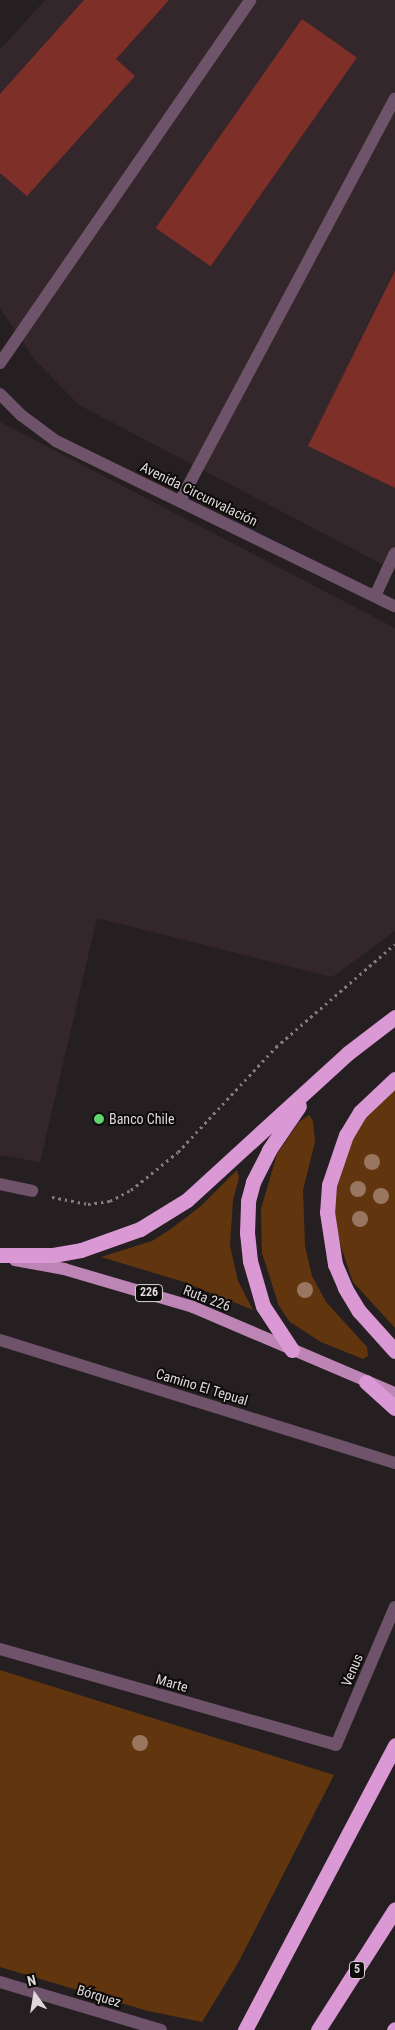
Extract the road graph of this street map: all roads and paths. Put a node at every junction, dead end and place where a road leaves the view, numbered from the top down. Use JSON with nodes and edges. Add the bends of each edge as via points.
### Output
{"nodes":[{"id":1,"x":250,"y":0,"type":"edge"},
{"id":2,"x":395,"y":99,"type":"edge"},
{"id":3,"x":0,"y":363,"type":"edge"},
{"id":4,"x":0,"y":394,"type":"edge"},
{"id":5,"x":180,"y":501,"type":"junction"},
{"id":6,"x":395,"y":553,"type":"edge"},
{"id":7,"x":375,"y":596,"type":"junction"},
{"id":8,"x":395,"y":606,"type":"edge"},
{"id":9,"x":395,"y":944,"type":"edge"},
{"id":10,"x":395,"y":1017,"type":"edge"},
{"id":11,"x":395,"y":1079,"type":"edge"},
{"id":12,"x":317,"y":1080,"type":"junction"},
{"id":13,"x":0,"y":1184,"type":"edge"},
{"id":14,"x":32,"y":1192,"type":"joint"},
{"id":15,"x":0,"y":1256,"type":"edge"},
{"id":16,"x":0,"y":1340,"type":"edge"},
{"id":17,"x":292,"y":1350,"type":"junction"},
{"id":18,"x":395,"y":1351,"type":"edge"},
{"id":19,"x":366,"y":1382,"type":"junction"},
{"id":20,"x":395,"y":1394,"type":"edge"},
{"id":21,"x":395,"y":1408,"type":"edge"},
{"id":22,"x":395,"y":1463,"type":"edge"},
{"id":23,"x":395,"y":1607,"type":"edge"},
{"id":24,"x":0,"y":1649,"type":"edge"},
{"id":25,"x":336,"y":1745,"type":"joint"},
{"id":26,"x":395,"y":1745,"type":"edge"},
{"id":27,"x":395,"y":1909,"type":"edge"},
{"id":28,"x":0,"y":1982,"type":"edge"},
{"id":29,"x":161,"y":2030,"type":"edge"},
{"id":30,"x":245,"y":2030,"type":"edge"},
{"id":31,"x":318,"y":2030,"type":"edge"}],
"edges":[{"from":1,"to":3,"type":"street"},
{"from":2,"to":5,"type":"street"},
{"from":4,"to":5,"type":"street","name":"Avenida Circunvalación","via":[[21,415],[56,441]]},
{"from":5,"to":7,"type":"street","name":"Avenida Circunvalación"},
{"from":6,"to":7,"type":"street"},
{"from":7,"to":8,"type":"street","name":"Avenida Circunvalación"},
{"from":9,"to":14,"type":"path","via":[[276,1047],[178,1152],[131,1190],[110,1201],[88,1204]]},
{"from":10,"to":12,"type":"highway"},
{"from":11,"to":18,"type":"highway","via":[[360,1112],[346,1135],[331,1176],[326,1212],[335,1264],[345,1288],[360,1311]]},
{"from":12,"to":15,"type":"highway","via":[[188,1200],[140,1229],[81,1250],[53,1255]]},
{"from":12,"to":17,"type":"highway","via":[[264,1157],[248,1201],[247,1233],[255,1282],[273,1325]]},
{"from":13,"to":14,"type":"street"},
{"from":15,"to":17,"type":"main road","name":"Ruta 226","number":"226","via":[[64,1269],[160,1297]]},
{"from":16,"to":22,"type":"street","name":"Camino El Tepual"},
{"from":17,"to":19,"type":"main road","name":"Ruta 226","number":"226"},
{"from":19,"to":20,"type":"main road","name":"Ruta 226","number":"226"},
{"from":19,"to":21,"type":"highway"},
{"from":23,"to":25,"type":"street","name":"Venus"},
{"from":24,"to":25,"type":"street","name":"Marte"},
{"from":26,"to":30,"type":"highway"},
{"from":27,"to":31,"type":"highway","number":"5"},
{"from":28,"to":29,"type":"street","name":"Bórquez"}]}
